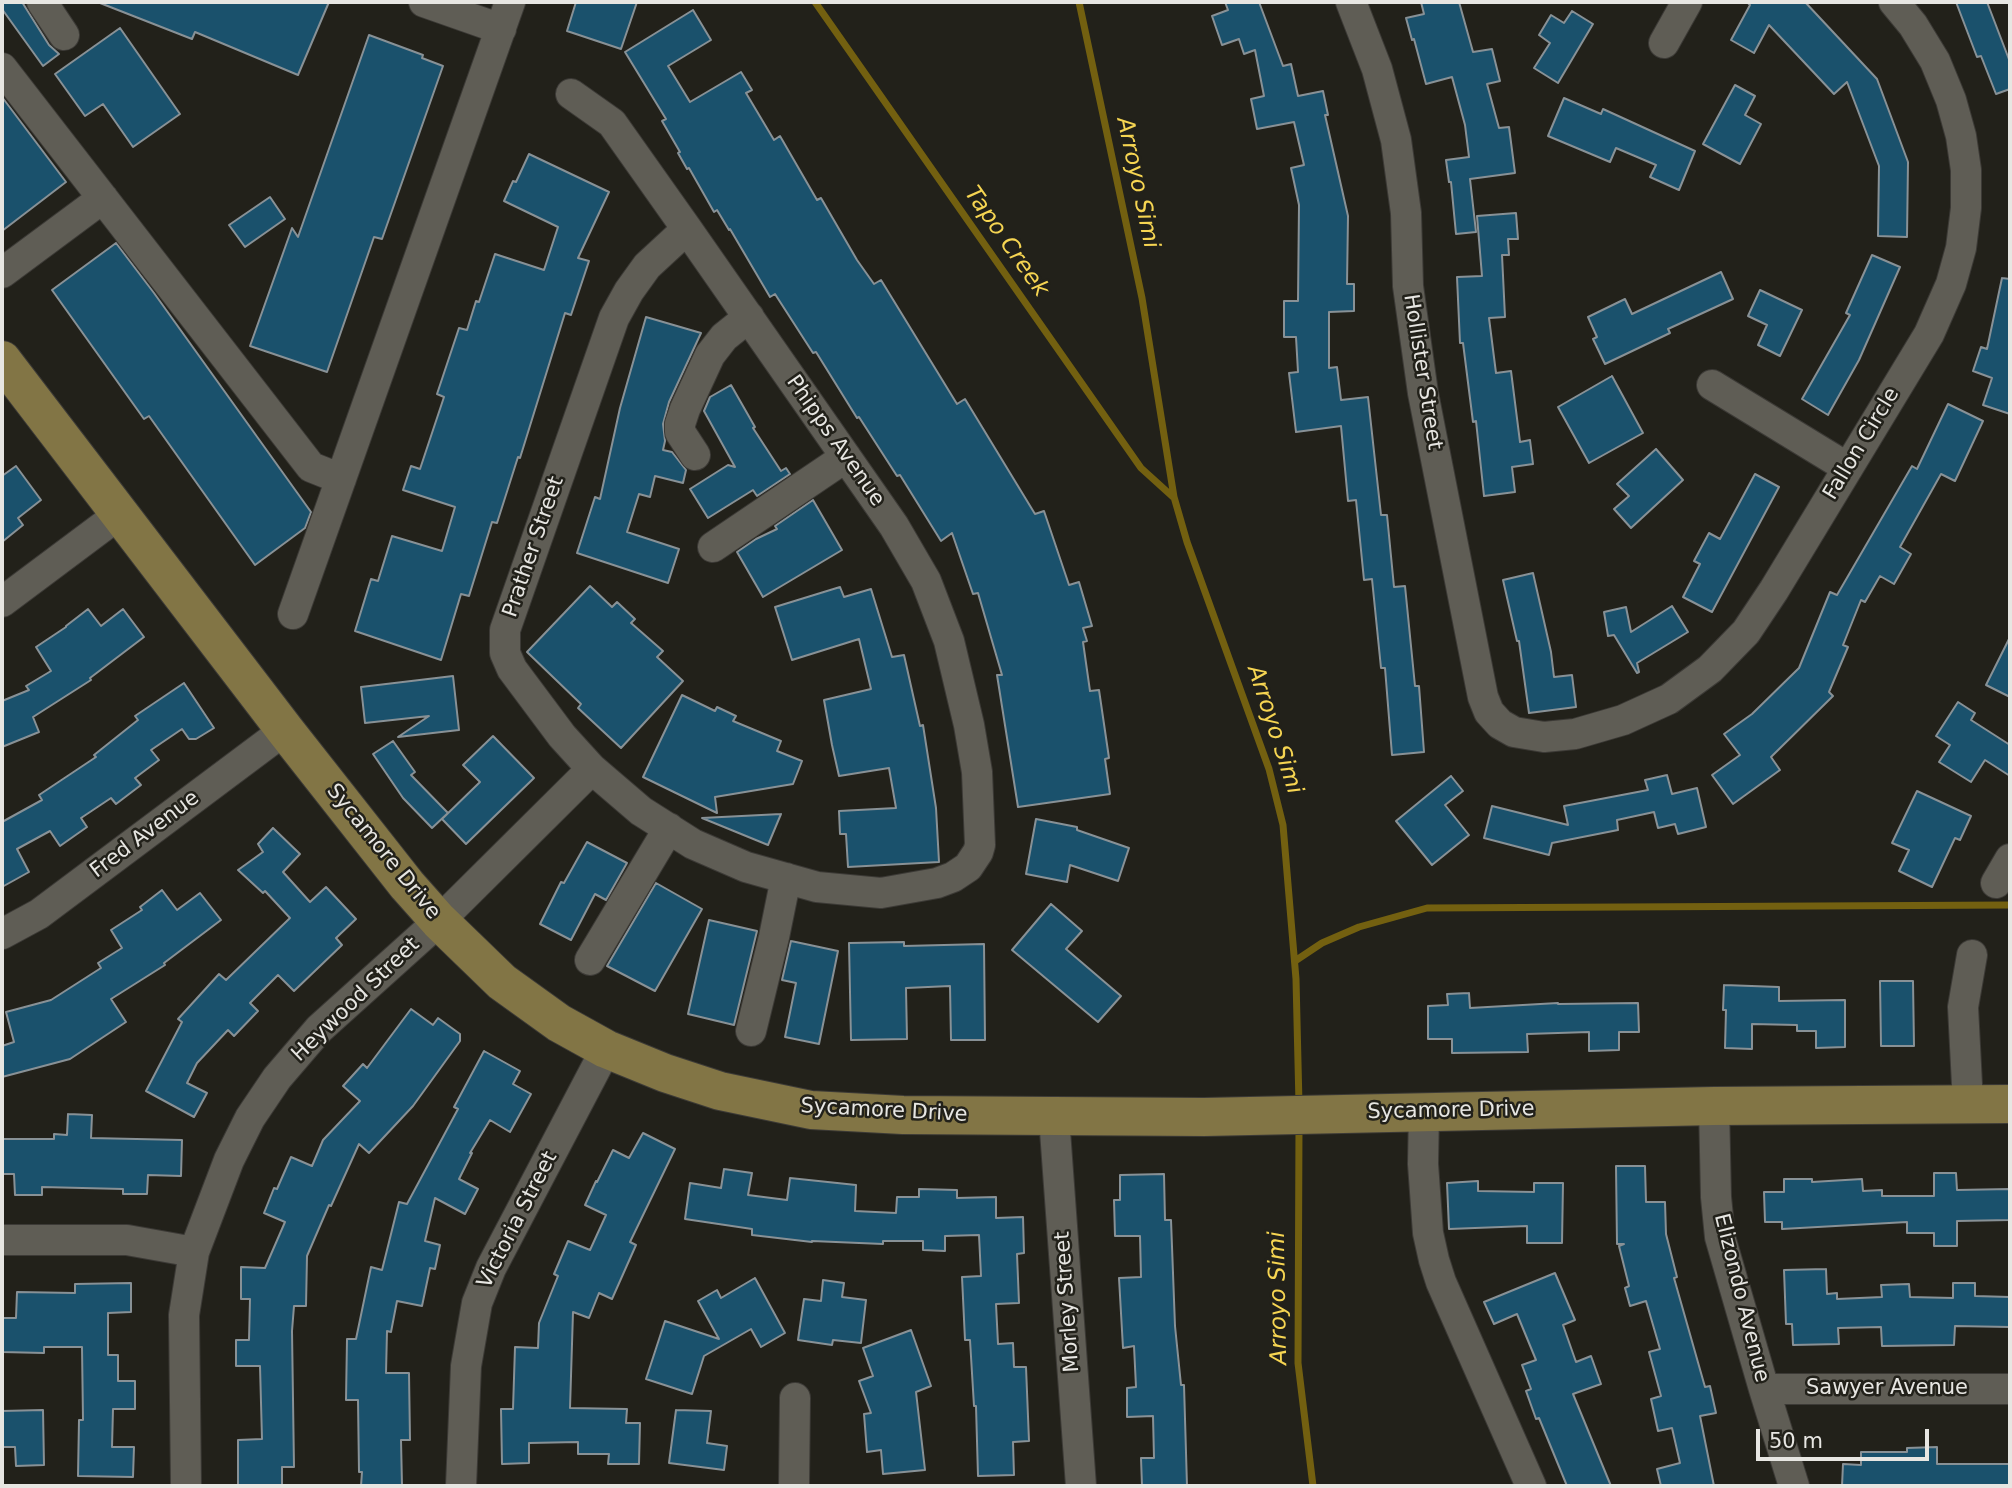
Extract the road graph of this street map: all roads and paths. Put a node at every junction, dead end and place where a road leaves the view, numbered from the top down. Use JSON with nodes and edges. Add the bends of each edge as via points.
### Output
{"nodes":[{"id":1,"x":42,"y":2,"type":"edge"},
{"id":2,"x":424,"y":2,"type":"edge"},
{"id":3,"x":1351,"y":2,"type":"edge"},
{"id":4,"x":1687,"y":2,"type":"edge"},
{"id":5,"x":1894,"y":2,"type":"edge"},
{"id":6,"x":505,"y":15,"type":"edge"},
{"id":7,"x":64,"y":36,"type":"dead end"},
{"id":8,"x":1664,"y":43,"type":"dead end"},
{"id":9,"x":2,"y":68,"type":"edge"},
{"id":10,"x":571,"y":94,"type":"dead end"},
{"id":11,"x":103,"y":198,"type":"junction"},
{"id":12,"x":687,"y":229,"type":"junction"},
{"id":13,"x":2,"y":273,"type":"edge"},
{"id":14,"x":749,"y":317,"type":"junction"},
{"id":15,"x":2,"y":360,"type":"edge"},
{"id":16,"x":1712,"y":386,"type":"dead end"},
{"id":17,"x":695,"y":455,"type":"dead end"},
{"id":18,"x":846,"y":457,"type":"junction"},
{"id":19,"x":1848,"y":468,"type":"junction"},
{"id":20,"x":341,"y":479,"type":"junction"},
{"id":21,"x":121,"y":513,"type":"junction"},
{"id":22,"x":713,"y":547,"type":"dead end"},
{"id":23,"x":2,"y":602,"type":"edge"},
{"id":24,"x":293,"y":614,"type":"dead end"},
{"id":25,"x":285,"y":730,"type":"junction"},
{"id":26,"x":1514,"y":732,"type":"joint"},
{"id":27,"x":592,"y":769,"type":"junction"},
{"id":28,"x":669,"y":828,"type":"junction"},
{"id":29,"x":980,"y":845,"type":"joint"},
{"id":30,"x":786,"y":878,"type":"junction"},
{"id":31,"x":439,"y":921,"type":"junction"},
{"id":32,"x":2,"y":934,"type":"edge"},
{"id":33,"x":1972,"y":955,"type":"dead end"},
{"id":34,"x":590,"y":960,"type":"dead end"},
{"id":35,"x":751,"y":1031,"type":"dead end"},
{"id":36,"x":606,"y":1049,"type":"junction"},
{"id":37,"x":1968,"y":1104,"type":"junction"},
{"id":38,"x":2010,"y":1104,"type":"edge"},
{"id":39,"x":1714,"y":1106,"type":"junction"},
{"id":40,"x":1424,"y":1111,"type":"junction"},
{"id":41,"x":1054,"y":1117,"type":"junction"},
{"id":42,"x":2,"y":1240,"type":"edge"},
{"id":43,"x":194,"y":1252,"type":"junction"},
{"id":44,"x":1764,"y":1389,"type":"junction"},
{"id":45,"x":2010,"y":1389,"type":"edge"},
{"id":46,"x":795,"y":1398,"type":"dead end"},
{"id":47,"x":1512,"y":1444,"type":"junction"},
{"id":48,"x":186,"y":1486,"type":"edge"},
{"id":49,"x":461,"y":1486,"type":"edge"},
{"id":50,"x":794,"y":1486,"type":"edge"},
{"id":51,"x":1081,"y":1486,"type":"edge"},
{"id":52,"x":1508,"y":1486,"type":"edge"},
{"id":53,"x":1531,"y":1486,"type":"edge"},
{"id":54,"x":1794,"y":1486,"type":"edge"}],
"edges":[{"from":1,"to":7,"type":"street"},
{"from":2,"to":6,"type":"street"},
{"from":3,"to":26,"type":"street","name":"Hollister Street","via":[[1377,69],[1395,140],[1423,393],[1483,697],[1489,712]]},
{"from":4,"to":8,"type":"street"},
{"from":5,"to":19,"type":"street","name":"Fallon Circle","via":[[1935,61],[1951,100],[1963,148],[1966,208],[1951,284],[1929,334]]},
{"from":6,"to":20,"type":"street"},
{"from":9,"to":11,"type":"street"},
{"from":10,"to":12,"type":"street","name":"Phipps Avenue","via":[[612,122]]},
{"from":11,"to":13,"type":"street"},
{"from":11,"to":20,"type":"street","via":[[311,467]]},
{"from":12,"to":14,"type":"street","name":"Phipps Avenue"},
{"from":12,"to":27,"type":"street","name":"Prather Street","via":[[647,266],[614,318],[505,630],[505,653],[512,669]]},
{"from":14,"to":17,"type":"street","via":[[710,355],[685,409],[680,432]]},
{"from":14,"to":18,"type":"street","name":"Phipps Avenue"},
{"from":15,"to":21,"type":"main road","name":"Sycamore Drive"},
{"from":16,"to":19,"type":"street"},
{"from":18,"to":22,"type":"street"},
{"from":18,"to":29,"type":"street","name":"Phipps Avenue","via":[[926,580],[949,641],[977,772]]},
{"from":19,"to":26,"type":"street","name":"Fallon Circle","via":[[1746,632],[1710,669],[1669,699],[1623,720],[1574,734],[1544,737]]},
{"from":20,"to":24,"type":"street"},
{"from":21,"to":23,"type":"street"},
{"from":21,"to":25,"type":"main road","name":"Sycamore Drive"},
{"from":25,"to":31,"type":"main road","name":"Sycamore Drive"},
{"from":25,"to":32,"type":"street","name":"Fred Avenue","via":[[39,914]]},
{"from":27,"to":28,"type":"street","name":"Prather Street","via":[[641,811]]},
{"from":27,"to":31,"type":"street","name":"Heywood Street"},
{"from":28,"to":30,"type":"street","name":"Prather Street","via":[[746,867]]},
{"from":28,"to":34,"type":"street"},
{"from":29,"to":30,"type":"street","name":"Prather Street","via":[[968,867],[953,877],[881,893],[817,887]]},
{"from":30,"to":35,"type":"street"},
{"from":31,"to":36,"type":"main road","name":"Sycamore Drive","via":[[502,982],[559,1023]]},
{"from":31,"to":43,"type":"street","name":"Heywood Street","via":[[319,1029],[276,1078],[229,1160]]},
{"from":33,"to":37,"type":"street","via":[[1963,1007]]},
{"from":36,"to":41,"type":"main road","name":"Sycamore Drive","via":[[720,1091],[811,1110]]},
{"from":36,"to":49,"type":"street","name":"Victoria Street","via":[[477,1303],[466,1366]]},
{"from":37,"to":38,"type":"main road","name":"Sycamore Drive"},
{"from":37,"to":39,"type":"main road","name":"Sycamore Drive"},
{"from":39,"to":40,"type":"main road","name":"Sycamore Drive"},
{"from":39,"to":44,"type":"street","name":"Elizondo Avenue","via":[[1720,1237]]},
{"from":40,"to":41,"type":"main road","name":"Sycamore Drive"},
{"from":40,"to":47,"type":"street","via":[[1423,1164],[1434,1260]]},
{"from":41,"to":51,"type":"street","name":"Morley Street"},
{"from":42,"to":43,"type":"street","via":[[127,1240]]},
{"from":43,"to":48,"type":"street","name":"Heywood Street","via":[[184,1315]]},
{"from":44,"to":45,"type":"street","name":"Sawyer Avenue"},
{"from":44,"to":54,"type":"street","name":"Elizondo Avenue"},
{"from":46,"to":50,"type":"street"},
{"from":47,"to":52,"type":"street"},
{"from":47,"to":53,"type":"street"}]}
